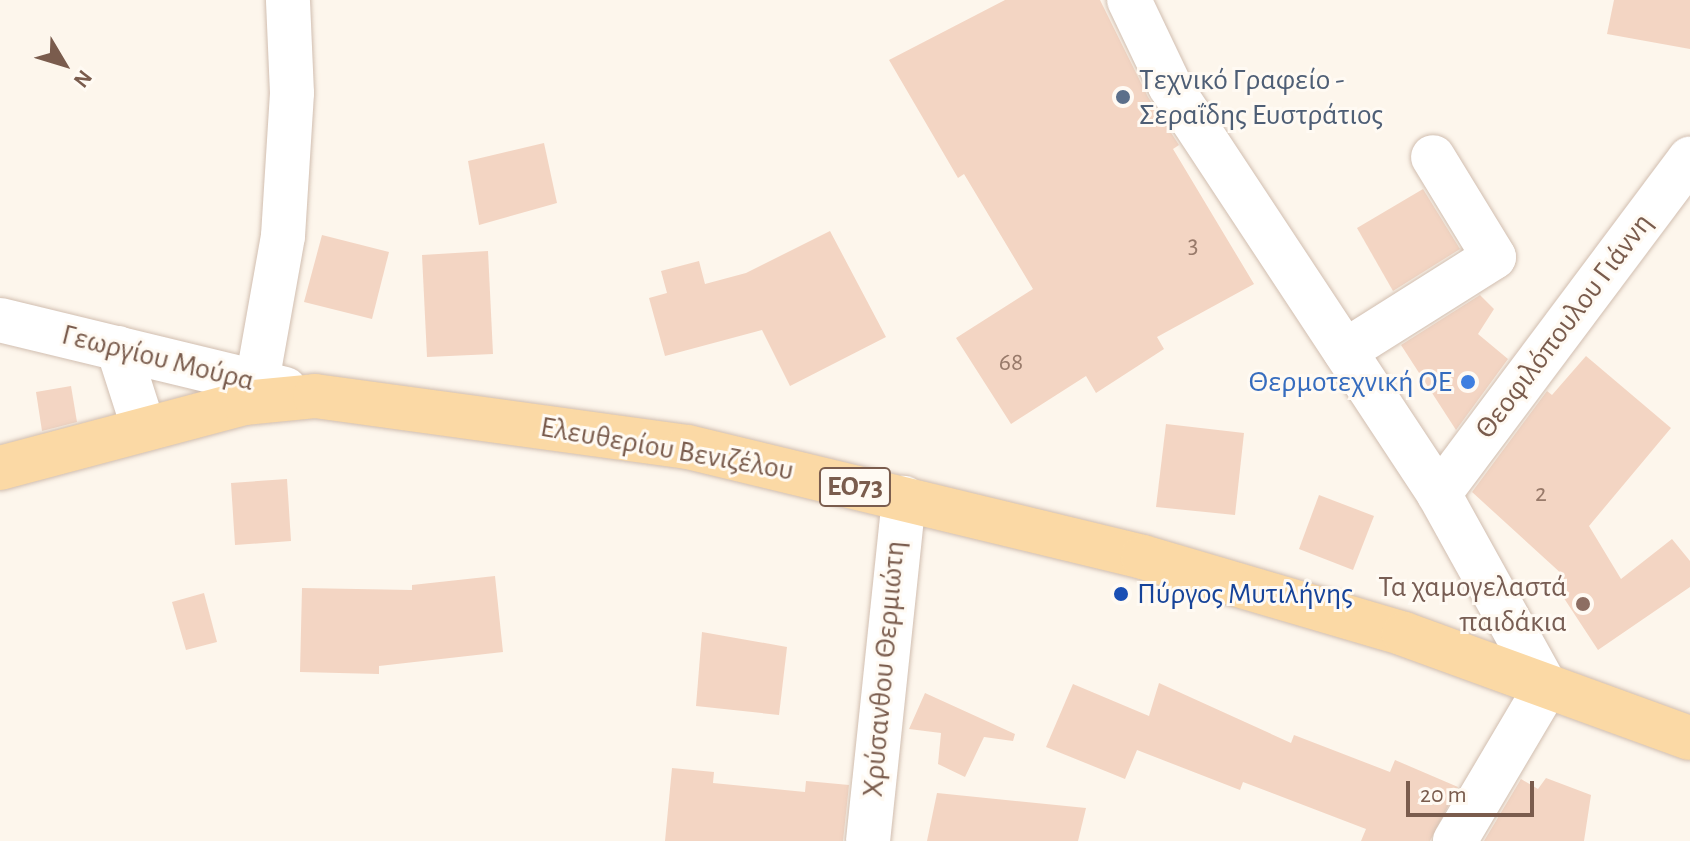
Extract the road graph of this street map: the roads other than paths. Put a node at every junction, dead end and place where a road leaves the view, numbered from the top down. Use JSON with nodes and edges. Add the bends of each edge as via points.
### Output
{"nodes":[{"id":1,"x":288,"y":0,"type":"edge"},
{"id":2,"x":1129,"y":0,"type":"edge"},
{"id":3,"x":1433,"y":157,"type":"dead end"},
{"id":4,"x":1690,"y":158,"type":"edge"},
{"id":5,"x":0,"y":320,"type":"edge"},
{"id":6,"x":118,"y":348,"type":"junction"},
{"id":7,"x":1345,"y":351,"type":"junction"},
{"id":8,"x":257,"y":382,"type":"junction"},
{"id":9,"x":315,"y":396,"type":"junction"},
{"id":10,"x":144,"y":429,"type":"junction"},
{"id":11,"x":0,"y":468,"type":"edge"},
{"id":12,"x":1439,"y":494,"type":"junction"},
{"id":13,"x":904,"y":498,"type":"junction"},
{"id":14,"x":1546,"y":687,"type":"junction"},
{"id":15,"x":1690,"y":738,"type":"edge"},
{"id":16,"x":868,"y":841,"type":"edge"},
{"id":17,"x":1455,"y":841,"type":"edge"}],
"edges":[{"from":1,"to":8,"type":"street","via":[[292,93],[283,236]]},
{"from":2,"to":7,"type":"street","via":[[1170,86]]},
{"from":3,"to":7,"type":"street","via":[[1494,257]]},
{"from":4,"to":12,"type":"street","name":"Θεοφιλόπουλου Γιάννη"},
{"from":5,"to":6,"type":"street","name":"Γεωργίου Μούρα"},
{"from":6,"to":8,"type":"street","name":"Γεωργίου Μούρα"},
{"from":6,"to":10,"type":"street"},
{"from":7,"to":12,"type":"street"},
{"from":8,"to":9,"type":"street","name":"Γεωργίου Μούρα"},
{"from":9,"to":10,"type":"main road","name":"Ελευθερίου Βενιζέλου","number":"ΕΟ73","via":[[244,403]]},
{"from":9,"to":13,"type":"main road","name":"Ελευθερίου Βενιζέλου","number":"ΕΟ73","via":[[688,447]]},
{"from":10,"to":11,"type":"main road","name":"Ελευθερίου Βενιζέλου","number":"ΕΟ73"},
{"from":12,"to":14,"type":"street"},
{"from":13,"to":14,"type":"main road","name":"Ελευθερίου Βενιζέλου","number":"ΕΟ73","via":[[1143,557],[1404,634]]},
{"from":13,"to":16,"type":"street","name":"Χρύσανθου Θερμιώτη"},
{"from":14,"to":15,"type":"main road","name":"Ελευθερίου Βενιζέλου","number":"ΕΟ73"},
{"from":14,"to":17,"type":"street"}]}
